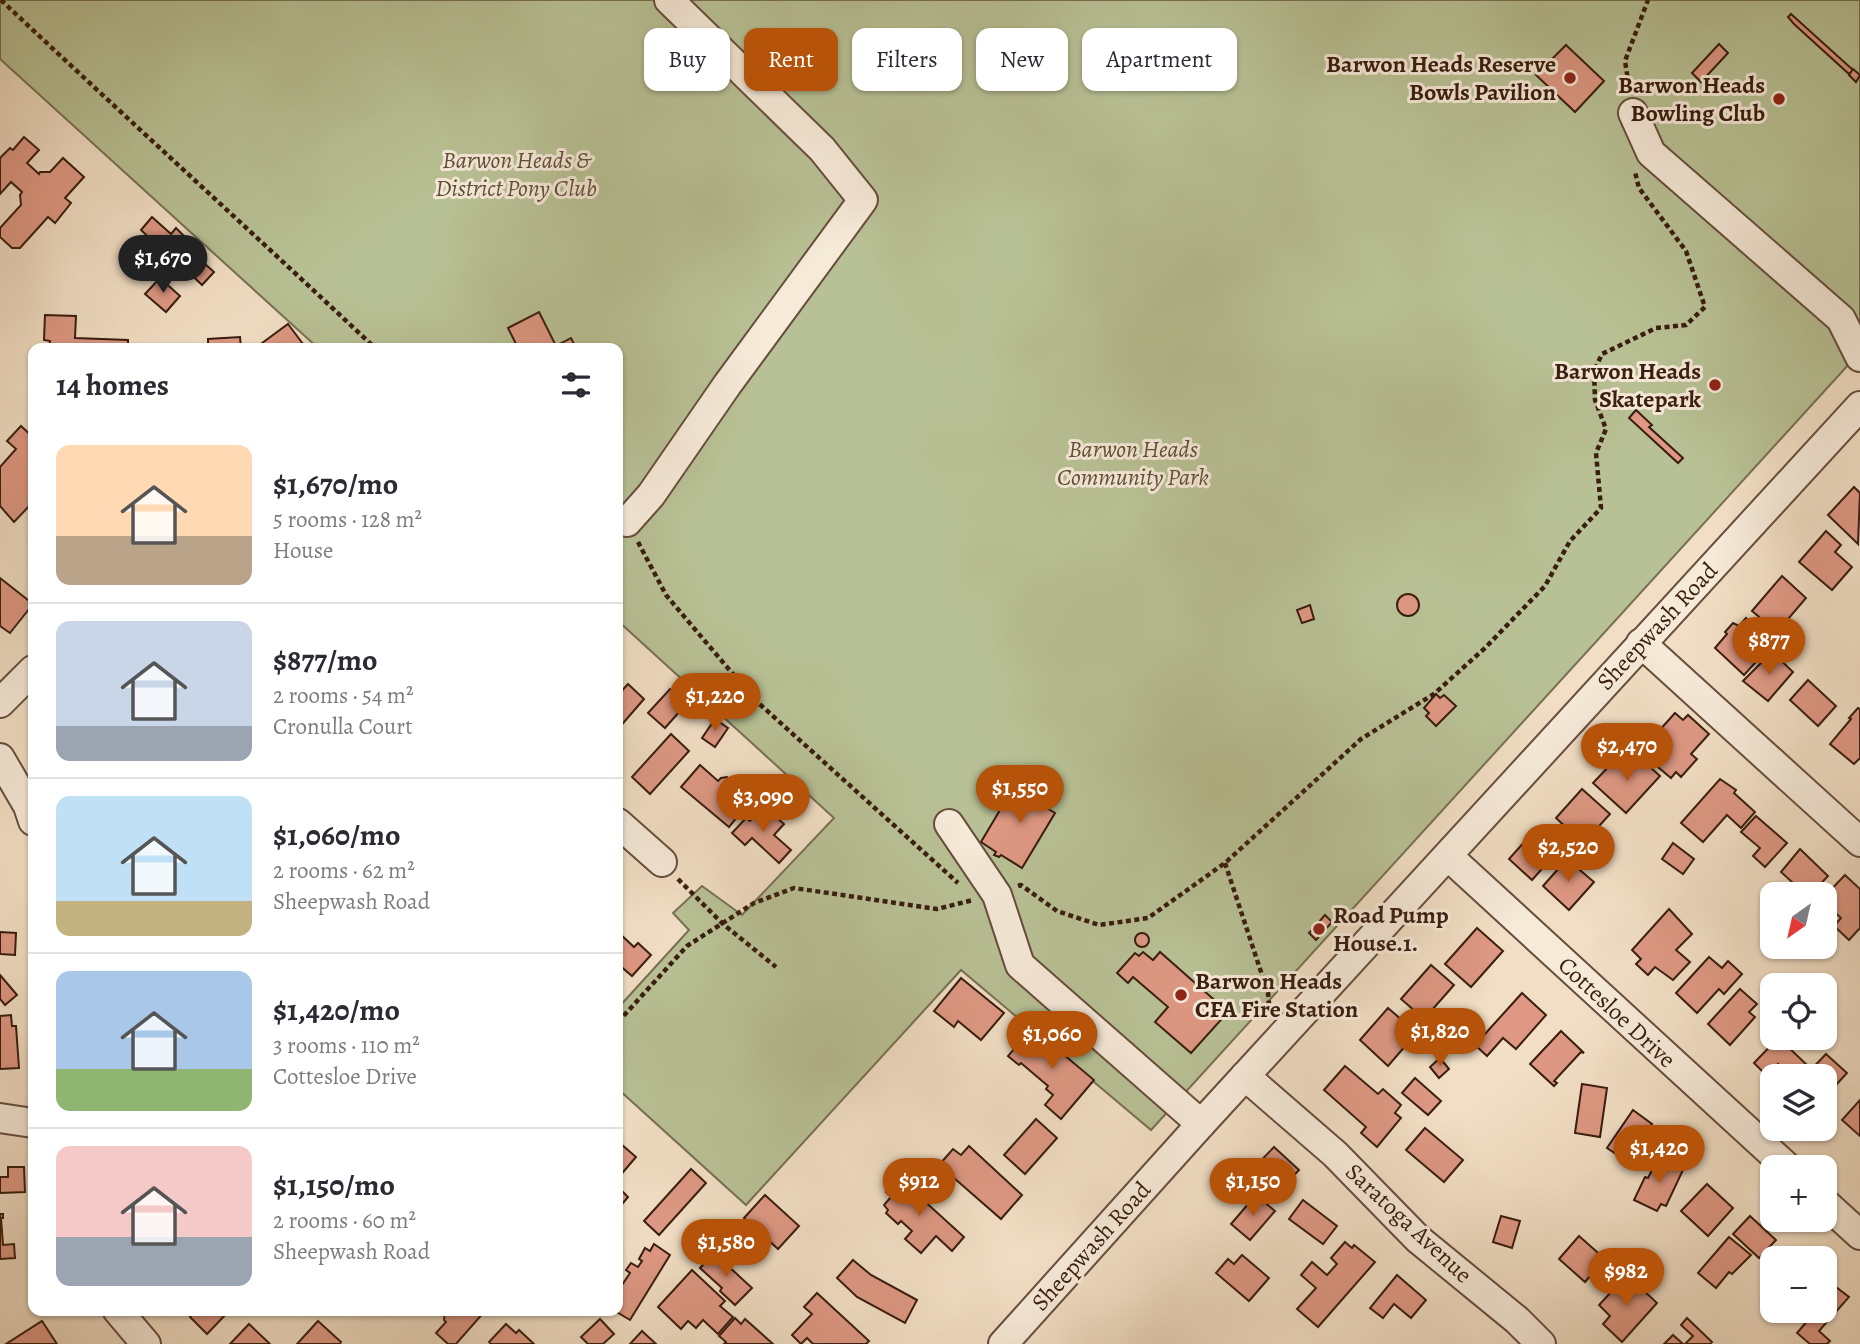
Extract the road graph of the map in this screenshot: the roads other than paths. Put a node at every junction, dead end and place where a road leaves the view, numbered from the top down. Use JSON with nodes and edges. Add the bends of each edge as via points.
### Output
{"nodes":[{"id":1,"x":669,"y":0,"type":"edge"},
{"id":2,"x":1633,"y":113,"type":"road end"},
{"id":3,"x":1860,"y":357,"type":"edge"},
{"id":4,"x":1860,"y":406,"type":"edge"},
{"id":5,"x":1850,"y":436,"type":"edge"},
{"id":6,"x":627,"y":522,"type":"road end"},
{"id":7,"x":1641,"y":643,"type":"junction"},
{"id":8,"x":28,"y":675,"type":"edge"},
{"id":9,"x":0,"y":703,"type":"edge"},
{"id":10,"x":0,"y":758,"type":"edge"},
{"id":11,"x":28,"y":806,"type":"edge"},
{"id":12,"x":949,"y":824,"type":"dead end"},
{"id":13,"x":623,"y":827,"type":"edge"},
{"id":14,"x":1860,"y":842,"type":"edge"},
{"id":15,"x":1448,"y":856,"type":"junction"},
{"id":16,"x":662,"y":862,"type":"road end"},
{"id":17,"x":1245,"y":1076,"type":"junction"},
{"id":18,"x":0,"y":1118,"type":"edge"},
{"id":19,"x":28,"y":1122,"type":"edge"},
{"id":20,"x":1201,"y":1124,"type":"junction"},
{"id":21,"x":1774,"y":1155,"type":"edge"},
{"id":22,"x":1837,"y":1214,"type":"edge"},
{"id":23,"x":1860,"y":1235,"type":"edge"},
{"id":24,"x":122,"y":1316,"type":"edge"},
{"id":25,"x":146,"y":1344,"type":"edge"},
{"id":26,"x":1003,"y":1344,"type":"edge"},
{"id":27,"x":1541,"y":1344,"type":"edge"}],
"edges":[{"from":1,"to":6,"type":"street","via":[[822,149],[863,200]]},
{"from":2,"to":3,"type":"street","via":[[1651,153],[1841,319]]},
{"from":4,"to":5,"type":"street","name":"Sheepwash Road"},
{"from":5,"to":7,"type":"street","name":"Sheepwash Road"},
{"from":7,"to":14,"type":"street"},
{"from":7,"to":15,"type":"street","name":"Sheepwash Road"},
{"from":8,"to":9,"type":"street"},
{"from":10,"to":11,"type":"street"},
{"from":12,"to":20,"type":"street","via":[[997,895],[1020,965]]},
{"from":13,"to":16,"type":"street"},
{"from":15,"to":17,"type":"street","name":"Sheepwash Road"},
{"from":15,"to":21,"type":"street","name":"Cottesloe Drive"},
{"from":17,"to":20,"type":"street","name":"Sheepwash Road"},
{"from":17,"to":27,"type":"street","name":"Saratoga Avenue","via":[[1335,1154],[1418,1238]]},
{"from":18,"to":19,"type":"street"},
{"from":20,"to":26,"type":"street","name":"Sheepwash Road"},
{"from":22,"to":23,"type":"street"},
{"from":24,"to":25,"type":"street"}]}
